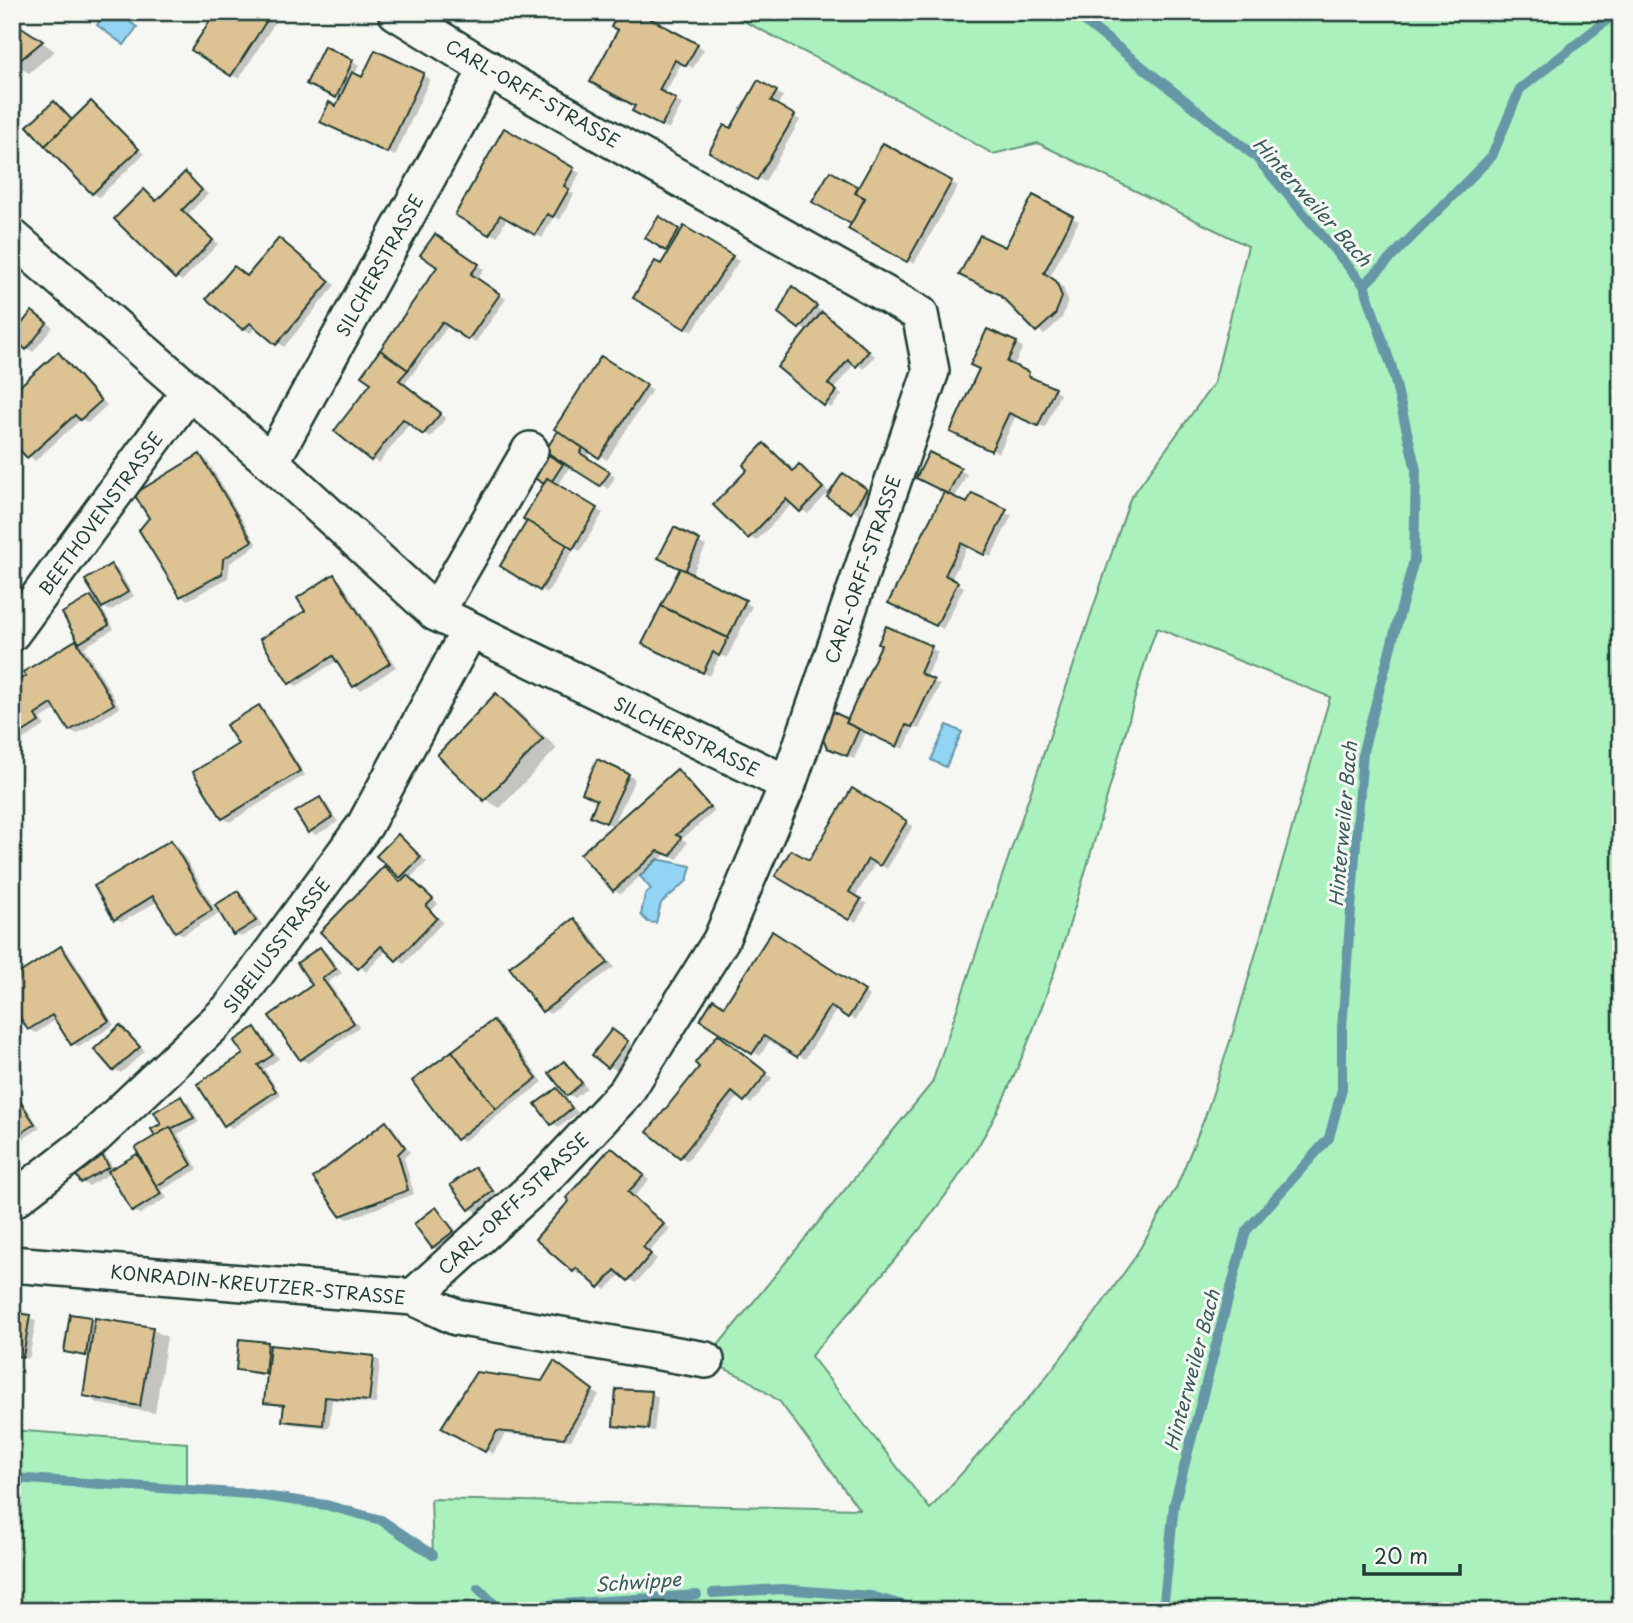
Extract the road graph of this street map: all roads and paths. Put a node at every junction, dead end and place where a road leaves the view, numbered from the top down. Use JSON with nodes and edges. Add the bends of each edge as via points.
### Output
{"nodes":[{"id":1,"x":396,"y":12,"type":"edge"},
{"id":2,"x":488,"y":68,"type":"junction"},
{"id":3,"x":12,"y":237,"type":"edge"},
{"id":4,"x":188,"y":393,"type":"junction"},
{"id":5,"x":530,"y":450,"type":"dead end"},
{"id":6,"x":271,"y":462,"type":"junction"},
{"id":7,"x":436,"y":613,"type":"junction"},
{"id":8,"x":469,"y":631,"type":"junction"},
{"id":9,"x":12,"y":633,"type":"edge"},
{"id":10,"x":788,"y":784,"type":"junction"},
{"id":11,"x":12,"y":1201,"type":"edge"},
{"id":12,"x":12,"y":1264,"type":"edge"},
{"id":13,"x":413,"y":1297,"type":"junction"},
{"id":14,"x":706,"y":1360,"type":"dead end"}],
"edges":[{"from":1,"to":2,"type":"street","name":"CARL-ORFF-STRASSE"},
{"from":2,"to":6,"type":"street","name":"SILCHERSTRASSE"},
{"from":2,"to":10,"type":"street","name":"CARL-ORFF-STRASSE","via":[[920,313],[931,371]]},
{"from":3,"to":4,"type":"street","name":"SILCHERSTRASSE"},
{"from":4,"to":6,"type":"street","name":"SILCHERSTRASSE"},
{"from":4,"to":9,"type":"street","name":"BEETHOVENSTRASSE"},
{"from":5,"to":7,"type":"street"},
{"from":6,"to":7,"type":"street","name":"SILCHERSTRASSE"},
{"from":7,"to":8,"type":"street","name":"SILCHERSTRASSE"},
{"from":8,"to":10,"type":"street","name":"SILCHERSTRASSE"},
{"from":8,"to":11,"type":"street","name":"SIBELIUSSTRASSE","via":[[365,825],[230,1009],[90,1141]]},
{"from":10,"to":13,"type":"street","name":"CARL-ORFF-STRASSE","via":[[721,940],[626,1092],[550,1173]]},
{"from":12,"to":13,"type":"street","name":"KONRADIN-KREUTZER-STRASSE"},
{"from":13,"to":14,"type":"street","name":"KONRADIN-KREUTZER-STRASSE","via":[[456,1317]]}]}
